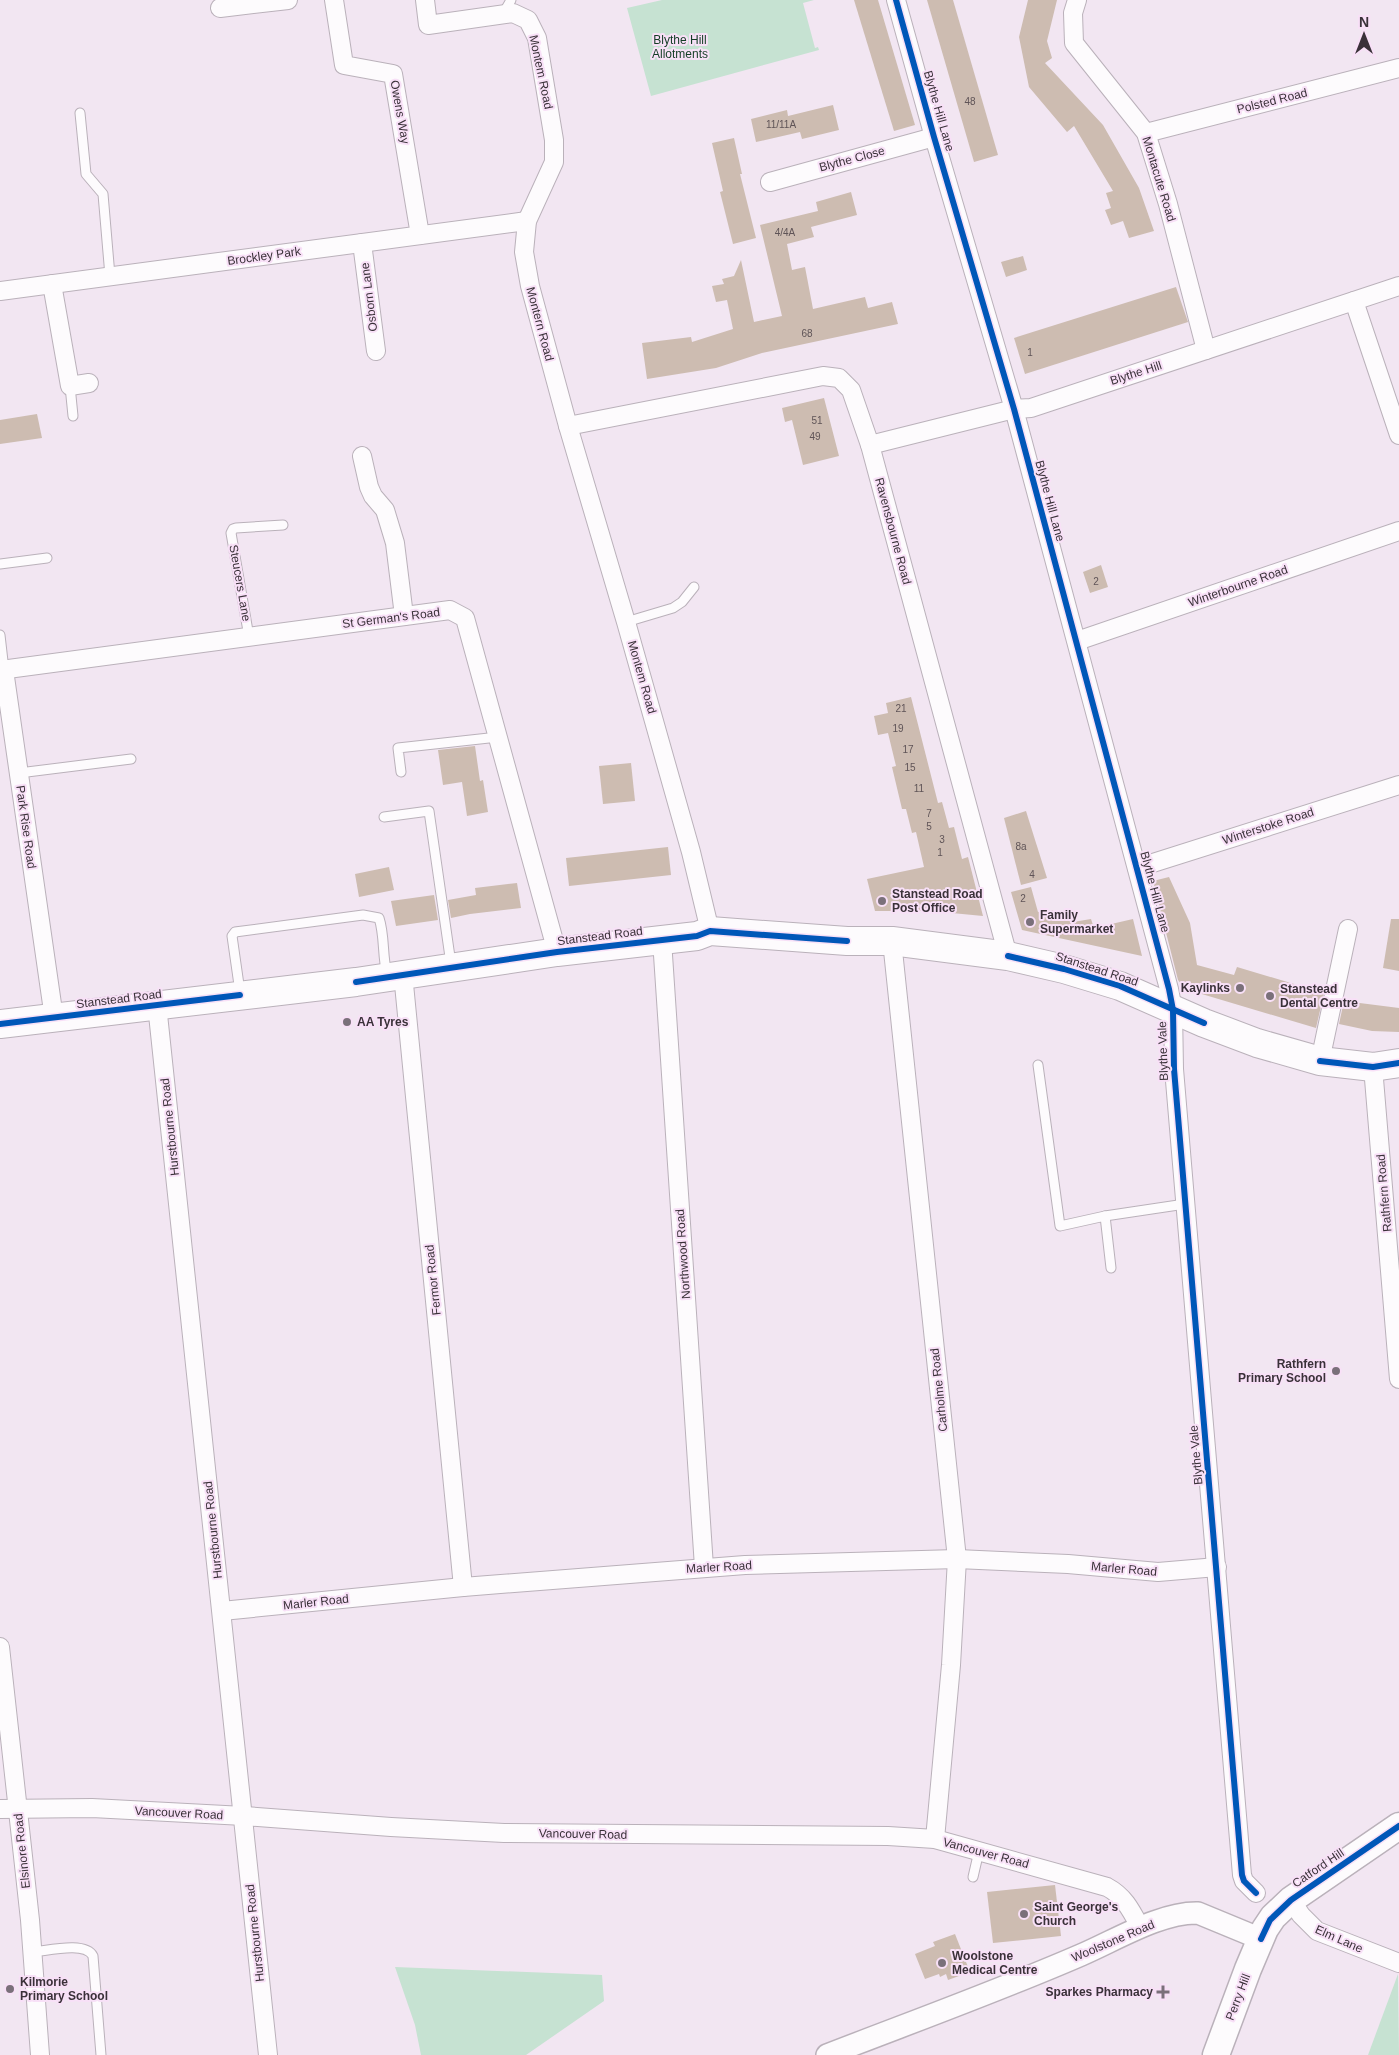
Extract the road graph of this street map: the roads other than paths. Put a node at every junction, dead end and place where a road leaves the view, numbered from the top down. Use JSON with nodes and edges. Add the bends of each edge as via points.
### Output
{"nodes":[{"id":1,"x":288,"y":0,"type":"edge"},
{"id":2,"x":334,"y":0,"type":"edge"},
{"id":3,"x":425,"y":0,"type":"edge"},
{"id":4,"x":896,"y":0,"type":"edge"},
{"id":5,"x":1077,"y":0,"type":"edge"},
{"id":6,"x":507,"y":7,"type":"edge"},
{"id":7,"x":220,"y":8,"type":"dead end"},
{"id":8,"x":1399,"y":68,"type":"edge"},
{"id":9,"x":80,"y":113,"type":"dead end"},
{"id":10,"x":1146,"y":133,"type":"junction"},
{"id":11,"x":934,"y":137,"type":"junction"},
{"id":12,"x":770,"y":182,"type":"dead end"},
{"id":13,"x":528,"y":221,"type":"junction"},
{"id":14,"x":420,"y":235,"type":"junction"},
{"id":15,"x":362,"y":243,"type":"junction"},
{"id":16,"x":110,"y":276,"type":"junction"},
{"id":17,"x":52,"y":284,"type":"junction"},
{"id":18,"x":1399,"y":286,"type":"edge"},
{"id":19,"x":0,"y":291,"type":"edge"},
{"id":20,"x":1354,"y":301,"type":"junction"},
{"id":21,"x":1206,"y":350,"type":"junction"},
{"id":22,"x":376,"y":351,"type":"dead end"},
{"id":23,"x":89,"y":383,"type":"dead end"},
{"id":24,"x":70,"y":386,"type":"junction"},
{"id":25,"x":1014,"y":409,"type":"junction"},
{"id":26,"x":73,"y":416,"type":"dead end"},
{"id":27,"x":568,"y":426,"type":"junction"},
{"id":28,"x":1399,"y":435,"type":"edge"},
{"id":29,"x":870,"y":445,"type":"junction"},
{"id":30,"x":362,"y":456,"type":"dead end"},
{"id":31,"x":282,"y":525,"type":"dead end"},
{"id":32,"x":1399,"y":531,"type":"edge"},
{"id":33,"x":47,"y":558,"type":"dead end"},
{"id":34,"x":0,"y":564,"type":"edge"},
{"id":35,"x":694,"y":587,"type":"dead end"},
{"id":36,"x":404,"y":616,"type":"junction"},
{"id":37,"x":626,"y":622,"type":"junction"},
{"id":38,"x":0,"y":635,"type":"edge"},
{"id":39,"x":249,"y":637,"type":"junction"},
{"id":40,"x":1077,"y":641,"type":"junction"},
{"id":41,"x":2,"y":670,"type":"edge"},
{"id":42,"x":498,"y":737,"type":"junction"},
{"id":43,"x":131,"y":759,"type":"dead end"},
{"id":44,"x":402,"y":772,"type":"dead end"},
{"id":45,"x":18,"y":773,"type":"junction"},
{"id":46,"x":1399,"y":785,"type":"edge"},
{"id":47,"x":384,"y":816,"type":"dead end"},
{"id":48,"x":1137,"y":868,"type":"junction"},
{"id":49,"x":1348,"y":929,"type":"dead end"},
{"id":50,"x":710,"y":931,"type":"junction"},
{"id":51,"x":662,"y":940,"type":"junction"},
{"id":52,"x":892,"y":941,"type":"junction"},
{"id":53,"x":557,"y":952,"type":"junction"},
{"id":54,"x":1008,"y":956,"type":"junction"},
{"id":55,"x":452,"y":967,"type":"junction"},
{"id":56,"x":395,"y":975,"type":"junction"},
{"id":57,"x":240,"y":995,"type":"junction"},
{"id":58,"x":157,"y":1005,"type":"junction"},
{"id":59,"x":1172,"y":1010,"type":"junction"},
{"id":60,"x":54,"y":1018,"type":"junction"},
{"id":61,"x":0,"y":1024,"type":"edge"},
{"id":62,"x":1320,"y":1061,"type":"junction"},
{"id":63,"x":1038,"y":1065,"type":"dead end"},
{"id":64,"x":1386,"y":1065,"type":"edge"},
{"id":65,"x":1392,"y":1200,"type":"edge"},
{"id":66,"x":1185,"y":1204,"type":"junction"},
{"id":67,"x":1105,"y":1216,"type":"junction"},
{"id":68,"x":1111,"y":1268,"type":"dead end"},
{"id":69,"x":1399,"y":1379,"type":"edge"},
{"id":70,"x":957,"y":1559,"type":"junction"},
{"id":71,"x":704,"y":1567,"type":"junction"},
{"id":72,"x":1217,"y":1567,"type":"junction"},
{"id":73,"x":463,"y":1587,"type":"junction"},
{"id":74,"x":222,"y":1611,"type":"junction"},
{"id":75,"x":0,"y":1646,"type":"edge"},
{"id":76,"x":9,"y":1809,"type":"edge"},
{"id":77,"x":244,"y":1816,"type":"junction"},
{"id":78,"x":1399,"y":1826,"type":"edge"},
{"id":79,"x":935,"y":1840,"type":"junction"},
{"id":80,"x":979,"y":1851,"type":"junction"},
{"id":81,"x":973,"y":1877,"type":"dead end"},
{"id":82,"x":1256,"y":1893,"type":"dead end"},
{"id":83,"x":1291,"y":1900,"type":"junction"},
{"id":84,"x":1140,"y":1927,"type":"junction"},
{"id":85,"x":1261,"y":1939,"type":"junction"},
{"id":86,"x":32,"y":1952,"type":"junction"},
{"id":87,"x":1399,"y":1963,"type":"edge"},
{"id":88,"x":40,"y":2055,"type":"edge"},
{"id":89,"x":101,"y":2055,"type":"edge"},
{"id":90,"x":268,"y":2055,"type":"edge"},
{"id":91,"x":828,"y":2055,"type":"edge"},
{"id":92,"x":1216,"y":2055,"type":"edge"}],
"edges":[{"from":1,"to":7,"type":"street"},
{"from":2,"to":14,"type":"street","name":"Owens Way","via":[[344,65],[393,74]]},
{"from":3,"to":6,"type":"street","name":"Montem Road","via":[[428,25]]},
{"from":4,"to":11,"type":"street","name":"Blythe Hill Lane"},
{"from":5,"to":10,"type":"street","name":"Montacute Road","via":[[1073,13],[1074,43]]},
{"from":6,"to":13,"type":"street","name":"Montem Road","via":[[528,20],[537,38],[554,140],[554,162]]},
{"from":8,"to":10,"type":"street","name":"Polsted Road"},
{"from":9,"to":16,"type":"lane","via":[[86,174],[103,194]]},
{"from":10,"to":21,"type":"street","name":"Montacute Road"},
{"from":11,"to":12,"type":"street","name":"Blythe Close"},
{"from":11,"to":25,"type":"street","name":"Blythe Hill Lane"},
{"from":13,"to":14,"type":"street","name":"Brockley Park"},
{"from":13,"to":27,"type":"street","name":"Montern Road","via":[[524,252],[530,286]]},
{"from":14,"to":15,"type":"street","name":"Brockley Park"},
{"from":15,"to":16,"type":"street","name":"Brockley Park"},
{"from":15,"to":22,"type":"street","name":"Osborn Lane"},
{"from":16,"to":17,"type":"street","name":"Brockley Park"},
{"from":17,"to":19,"type":"street","name":"Brockley Park"},
{"from":17,"to":24,"type":"street"},
{"from":18,"to":20,"type":"street","name":"Blythe Hill"},
{"from":20,"to":21,"type":"street","name":"Blythe Hill"},
{"from":20,"to":28,"type":"street"},
{"from":21,"to":25,"type":"street","name":"Blythe Hill","via":[[1031,408]]},
{"from":23,"to":24,"type":"street"},
{"from":24,"to":26,"type":"lane"},
{"from":25,"to":29,"type":"street","name":"Blythe Hill"},
{"from":25,"to":40,"type":"street","name":"Blythe Hill Lane"},
{"from":27,"to":29,"type":"street","name":"Ravensbourne Road","via":[[823,376],[839,378],[851,390]]},
{"from":27,"to":37,"type":"street","name":"Montem Road"},
{"from":29,"to":54,"type":"street","name":"Ravensbourne Road"},
{"from":30,"to":36,"type":"street","via":[[369,487],[385,510],[395,543]]},
{"from":31,"to":39,"type":"lane","name":"Steucers Lane","via":[[233,529],[231,533]]},
{"from":32,"to":40,"type":"street","name":"Winterbourne Road"},
{"from":33,"to":34,"type":"lane"},
{"from":35,"to":37,"type":"lane","via":[[673,608]]},
{"from":36,"to":39,"type":"street","name":"St German's Road"},
{"from":36,"to":42,"type":"street","name":"St German's Road","via":[[450,610],[465,618]]},
{"from":37,"to":50,"type":"street","name":"Montem Road"},
{"from":38,"to":41,"type":"lane","name":"Park Rise Road"},
{"from":39,"to":41,"type":"street","name":"St German's Road"},
{"from":40,"to":48,"type":"street","name":"Blythe Hill Lane"},
{"from":41,"to":45,"type":"street","name":"Park Rise Road"},
{"from":42,"to":44,"type":"lane","via":[[398,748]]},
{"from":42,"to":53,"type":"street","name":"St German's Road"},
{"from":43,"to":45,"type":"lane"},
{"from":45,"to":60,"type":"street","name":"Park Rise Road"},
{"from":46,"to":48,"type":"street","name":"Winterstoke Road"},
{"from":47,"to":55,"type":"lane","via":[[429,810]]},
{"from":48,"to":59,"type":"street","name":"Blythe Hill Lane"},
{"from":49,"to":62,"type":"street"},
{"from":50,"to":51,"type":"highway","name":"Stanstead Road","via":[[697,936]]},
{"from":50,"to":52,"type":"highway","name":"Stanstead Road"},
{"from":51,"to":53,"type":"highway","name":"Stanstead Road"},
{"from":51,"to":71,"type":"street","name":"Northwood Road"},
{"from":52,"to":54,"type":"highway","name":"Stanstead Road"},
{"from":52,"to":70,"type":"street","name":"Carholme Road"},
{"from":53,"to":55,"type":"highway","name":"Stanstead Road"},
{"from":54,"to":59,"type":"highway","name":"Stanstead Road","via":[[1120,986]]},
{"from":55,"to":56,"type":"highway","name":"Stanstead Road"},
{"from":56,"to":57,"type":"highway","name":"Stanstead Road"},
{"from":56,"to":57,"type":"lane","via":[[383,961],[379,918],[363,915],[259,928],[240,931],[232,936]]},
{"from":56,"to":73,"type":"street","name":"Fermor Road"},
{"from":57,"to":58,"type":"highway","name":"Stanstead Road"},
{"from":58,"to":60,"type":"highway","name":"Stanstead Road"},
{"from":58,"to":74,"type":"street","name":"Hurstbourne Road"},
{"from":59,"to":62,"type":"highway","name":"Stanstead Road","via":[[1257,1043]]},
{"from":59,"to":66,"type":"street","name":"Blythe Vale"},
{"from":60,"to":61,"type":"highway","name":"Stanstead Road"},
{"from":62,"to":64,"type":"highway","name":"Stanstead Road"},
{"from":63,"to":67,"type":"lane","via":[[1060,1226]]},
{"from":64,"to":65,"type":"street","name":"Rathfern Road"},
{"from":65,"to":69,"type":"street","name":"Rathfern Road"},
{"from":66,"to":67,"type":"lane"},
{"from":66,"to":72,"type":"street","name":"Blythe Vale"},
{"from":67,"to":68,"type":"lane"},
{"from":70,"to":71,"type":"street","name":"Marler Road"},
{"from":70,"to":72,"type":"street","name":"Marler Road","via":[[1158,1572]]},
{"from":70,"to":79,"type":"street","name":"Carholme Road"},
{"from":71,"to":73,"type":"street","name":"Marler Road"},
{"from":72,"to":82,"type":"street","name":"Blythe Vale","via":[[1242,1875]]},
{"from":73,"to":74,"type":"street","name":"Marler Road"},
{"from":74,"to":77,"type":"street","name":"Hurstbourne Road"},
{"from":75,"to":76,"type":"street","name":"Elsinore Road"},
{"from":76,"to":77,"type":"street","name":"Vancouver Road","via":[[92,1808]]},
{"from":76,"to":86,"type":"street","name":"Elsinore Road"},
{"from":77,"to":79,"type":"street","name":"Vancouver Road","via":[[504,1833],[888,1836]]},
{"from":77,"to":90,"type":"street","name":"Hurstbourne Road"},
{"from":78,"to":83,"type":"main road","name":"Catford Hill"},
{"from":79,"to":80,"type":"street","name":"Vancouver Road"},
{"from":80,"to":81,"type":"lane"},
{"from":80,"to":84,"type":"street","name":"Vancouver Road","via":[[1108,1887],[1120,1893]]},
{"from":83,"to":85,"type":"main road","name":"Catford Hill","via":[[1270,1920]]},
{"from":83,"to":87,"type":"street","name":"Elm Lane","via":[[1317,1931]]},
{"from":84,"to":85,"type":"street","name":"Woolstone Road","via":[[1187,1913],[1198,1913]]},
{"from":84,"to":91,"type":"street","name":"Woolstone Road","via":[[1073,1958]]},
{"from":85,"to":92,"type":"main road","name":"Perry Hill"},
{"from":86,"to":88,"type":"street","name":"Elsinore Road"},
{"from":86,"to":89,"type":"lane","via":[[81,1947],[90,1951]]}]}
